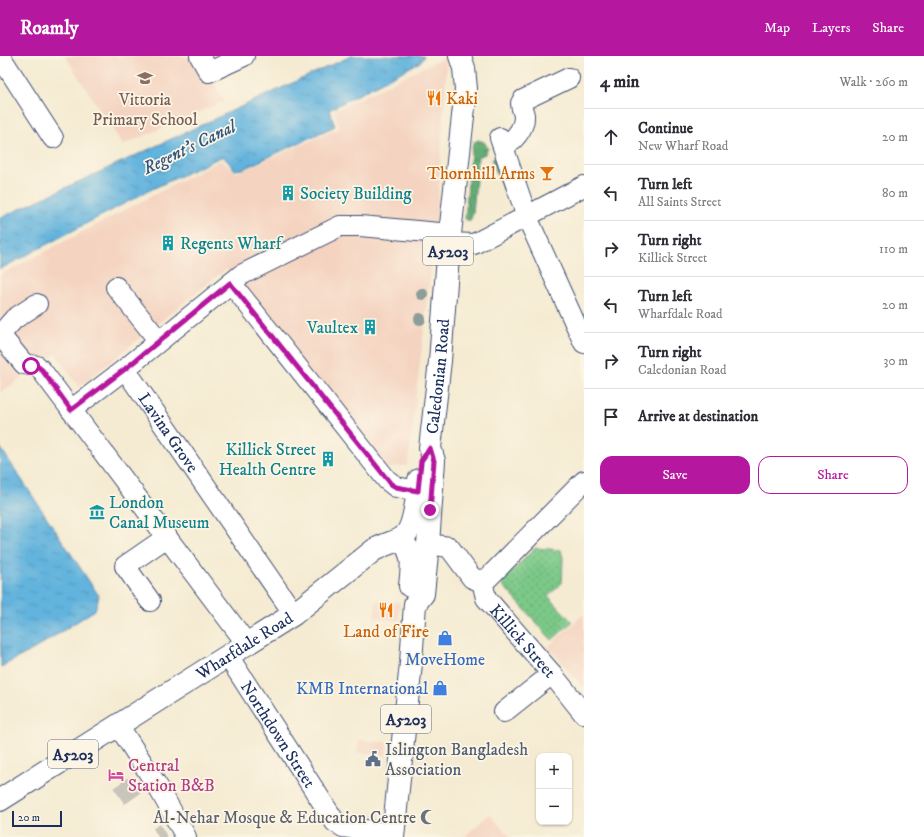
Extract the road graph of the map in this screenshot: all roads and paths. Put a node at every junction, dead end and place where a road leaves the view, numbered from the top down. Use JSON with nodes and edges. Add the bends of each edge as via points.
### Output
{"nodes":[{"id":1,"x":0,"y":56,"type":"edge"},
{"id":2,"x":200,"y":56,"type":"edge"},
{"id":3,"x":244,"y":56,"type":"edge"},
{"id":4,"x":460,"y":56,"type":"edge"},
{"id":5,"x":569,"y":78,"type":"dead end"},
{"id":6,"x":53,"y":138,"type":"dead end"},
{"id":7,"x":584,"y":186,"type":"edge"},
{"id":8,"x":527,"y":217,"type":"junction"},
{"id":9,"x":450,"y":238,"type":"junction"},
{"id":10,"x":230,"y":283,"type":"junction"},
{"id":11,"x":116,"y":287,"type":"dead end"},
{"id":12,"x":37,"y":304,"type":"dead end"},
{"id":13,"x":1,"y":335,"type":"edge"},
{"id":14,"x":159,"y":341,"type":"junction"},
{"id":15,"x":584,"y":342,"type":"edge"},
{"id":16,"x":125,"y":369,"type":"junction"},
{"id":17,"x":71,"y":410,"type":"junction"},
{"id":18,"x":430,"y":448,"type":"junction"},
{"id":19,"x":584,"y":481,"type":"edge"},
{"id":20,"x":418,"y":491,"type":"junction"},
{"id":21,"x":167,"y":537,"type":"junction"},
{"id":22,"x":401,"y":539,"type":"junction"},
{"id":23,"x":428,"y":544,"type":"junction"},
{"id":24,"x":482,"y":581,"type":"junction"},
{"id":25,"x":150,"y":601,"type":"dead end"},
{"id":26,"x":415,"y":604,"type":"junction"},
{"id":27,"x":294,"y":614,"type":"junction"},
{"id":28,"x":247,"y":644,"type":"junction"},
{"id":29,"x":228,"y":656,"type":"junction"},
{"id":30,"x":552,"y":674,"type":"junction"},
{"id":31,"x":504,"y":712,"type":"dead end"},
{"id":32,"x":584,"y":714,"type":"edge"},
{"id":33,"x":118,"y":725,"type":"junction"},
{"id":34,"x":0,"y":800,"type":"edge"},
{"id":35,"x":177,"y":831,"type":"edge"},
{"id":36,"x":393,"y":835,"type":"edge"}],
"edges":[{"from":1,"to":6,"type":"street"},
{"from":2,"to":3,"type":"street","via":[[209,72]]},
{"from":4,"to":9,"type":"main road","name":"Caledonian Road","number":"A5203","via":[[466,89]]},
{"from":5,"to":8,"type":"street","via":[[523,100],[522,127],[513,141],[502,142]]},
{"from":7,"to":8,"type":"street"},
{"from":8,"to":9,"type":"street","via":[[474,244]]},
{"from":8,"to":15,"type":"street"},
{"from":9,"to":10,"type":"street","via":[[360,226],[340,226],[241,275]]},
{"from":9,"to":18,"type":"main road","name":"Caledonian Road","number":"A5203"},
{"from":10,"to":14,"type":"street"},
{"from":10,"to":20,"type":"street","via":[[387,480],[396,487]]},
{"from":11,"to":14,"type":"street"},
{"from":12,"to":13,"type":"street","via":[[14,319]]},
{"from":13,"to":17,"type":"street","via":[[24,364],[37,366],[42,370]]},
{"from":14,"to":16,"type":"street"},
{"from":16,"to":17,"type":"street"},
{"from":16,"to":27,"type":"street","name":"Lavina Grove"},
{"from":17,"to":21,"type":"street"},
{"from":18,"to":20,"type":"main road","number":"A5203","via":[[421,461]]},
{"from":18,"to":23,"type":"main road","name":"Caledonian Road","number":"A5203","via":[[434,461]]},
{"from":19,"to":24,"type":"street","via":[[490,577]]},
{"from":20,"to":22,"type":"main road","number":"A5203","via":[[413,518],[407,533]]},
{"from":21,"to":25,"type":"street","via":[[125,566]]},
{"from":21,"to":28,"type":"street"},
{"from":22,"to":26,"type":"main road","number":"A5203","via":[[411,552],[409,594]]},
{"from":22,"to":27,"type":"main road","name":"Wharfdale Road","number":"A5203","via":[[384,544],[363,558]]},
{"from":23,"to":24,"type":"street","via":[[449,547],[472,578]]},
{"from":23,"to":26,"type":"main road","name":"Caledonian Road","number":"A5203","via":[[423,594]]},
{"from":24,"to":30,"type":"street","name":"Killick Street","via":[[486,598]]},
{"from":26,"to":36,"type":"main road","name":"Caledonian Road","number":"A5203"},
{"from":27,"to":28,"type":"main road","name":"Wharfdale Road","number":"A5203"},
{"from":28,"to":29,"type":"main road","name":"Wharfdale Road","number":"A5203"},
{"from":29,"to":33,"type":"main road","name":"Wharfdale Road","number":"A5203"},
{"from":29,"to":36,"type":"street","name":"Northdown Street","via":[[335,822],[343,827]]},
{"from":30,"to":31,"type":"street"},
{"from":30,"to":32,"type":"street","name":"Killick Street"},
{"from":33,"to":34,"type":"main road","name":"Wharfdale Road","number":"A5203"},
{"from":33,"to":35,"type":"street","via":[[143,780]]}]}
